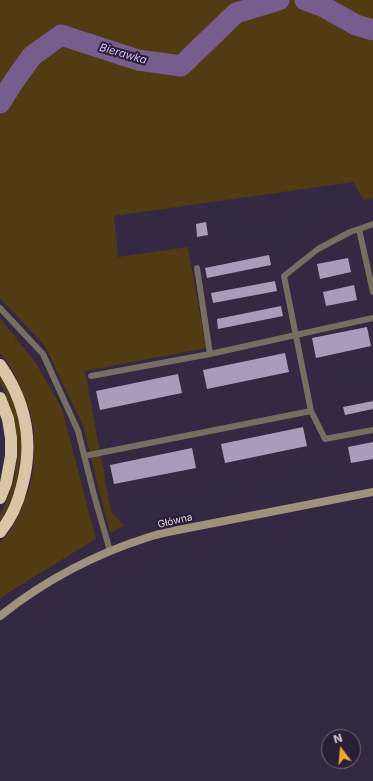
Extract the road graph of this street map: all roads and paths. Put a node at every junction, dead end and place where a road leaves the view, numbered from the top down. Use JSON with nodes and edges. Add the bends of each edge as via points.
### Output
{"nodes":[{"id":1,"x":373,"y":224,"type":"edge"},
{"id":2,"x":359,"y":229,"type":"junction"},
{"id":3,"x":197,"y":268,"type":"dead end"},
{"id":4,"x":373,"y":292,"type":"edge"},
{"id":5,"x":0,"y":308,"type":"edge"},
{"id":6,"x":373,"y":318,"type":"edge"},
{"id":7,"x":296,"y":335,"type":"junction"},
{"id":8,"x":210,"y":354,"type":"junction"},
{"id":9,"x":0,"y":365,"type":"edge"},
{"id":10,"x":91,"y":376,"type":"dead end"},
{"id":11,"x":0,"y":398,"type":"edge"},
{"id":12,"x":311,"y":410,"type":"junction"},
{"id":13,"x":373,"y":430,"type":"edge"},
{"id":14,"x":84,"y":456,"type":"junction"},
{"id":15,"x":373,"y":492,"type":"edge"},
{"id":16,"x":0,"y":498,"type":"edge"},
{"id":17,"x":0,"y":532,"type":"edge"},
{"id":18,"x":110,"y":551,"type":"junction"},
{"id":19,"x":0,"y":616,"type":"edge"}],
"edges":[{"from":1,"to":2,"type":"lane"},
{"from":2,"to":4,"type":"lane"},
{"from":2,"to":7,"type":"lane","via":[[318,248],[284,276]]},
{"from":3,"to":8,"type":"lane"},
{"from":5,"to":14,"type":"lane","via":[[43,354],[78,431]]},
{"from":6,"to":7,"type":"lane"},
{"from":7,"to":8,"type":"lane"},
{"from":7,"to":12,"type":"lane"},
{"from":8,"to":10,"type":"lane"},
{"from":9,"to":17,"type":"highway","via":[[22,406],[28,449],[26,472],[19,500]]},
{"from":11,"to":16,"type":"highway","via":[[8,419],[11,450],[6,483]]},
{"from":12,"to":13,"type":"lane","via":[[325,439]]},
{"from":12,"to":14,"type":"lane"},
{"from":14,"to":18,"type":"lane"},
{"from":15,"to":18,"type":"main road","name":"Główna","via":[[178,530],[148,537]]},
{"from":18,"to":19,"type":"main road","name":"Główna","via":[[67,571],[17,602]]}]}
